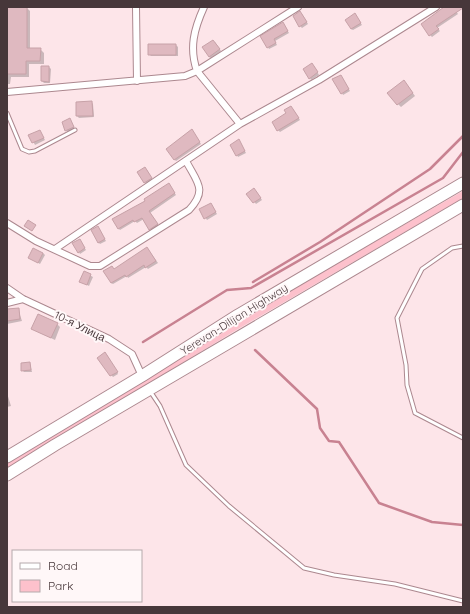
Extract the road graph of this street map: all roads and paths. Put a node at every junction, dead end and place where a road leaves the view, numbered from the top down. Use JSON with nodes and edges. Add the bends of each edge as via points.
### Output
{"nodes":[{"id":1,"x":136,"y":7,"type":"edge"},
{"id":2,"x":204,"y":7,"type":"edge"},
{"id":3,"x":298,"y":7,"type":"edge"},
{"id":4,"x":436,"y":7,"type":"edge"},
{"id":5,"x":197,"y":71,"type":"junction"},
{"id":6,"x":137,"y":81,"type":"junction"},
{"id":7,"x":7,"y":92,"type":"edge"},
{"id":8,"x":7,"y":113,"type":"edge"},
{"id":9,"x":240,"y":124,"type":"junction"},
{"id":10,"x":75,"y":130,"type":"dead end"},
{"id":11,"x":186,"y":161,"type":"junction"},
{"id":12,"x":463,"y":183,"type":"edge"},
{"id":13,"x":463,"y":205,"type":"edge"},
{"id":14,"x":7,"y":223,"type":"edge"},
{"id":15,"x":463,"y":246,"type":"edge"},
{"id":16,"x":55,"y":249,"type":"junction"},
{"id":17,"x":7,"y":288,"type":"edge"},
{"id":18,"x":23,"y":299,"type":"junction"},
{"id":19,"x":7,"y":303,"type":"edge"},
{"id":20,"x":142,"y":376,"type":"junction"},
{"id":21,"x":149,"y":390,"type":"junction"},
{"id":22,"x":463,"y":438,"type":"edge"},
{"id":23,"x":7,"y":457,"type":"edge"},
{"id":24,"x":7,"y":475,"type":"edge"},
{"id":25,"x":463,"y":601,"type":"edge"}],
"edges":[{"from":1,"to":6,"type":"street"},
{"from":2,"to":5,"type":"street","via":[[196,24],[193,41],[193,57]]},
{"from":3,"to":5,"type":"street"},
{"from":4,"to":9,"type":"street","via":[[312,84]]},
{"from":5,"to":6,"type":"street","via":[[185,76]]},
{"from":5,"to":9,"type":"street"},
{"from":6,"to":7,"type":"street"},
{"from":8,"to":10,"type":"lane","via":[[22,149],[29,152]]},
{"from":9,"to":11,"type":"street"},
{"from":11,"to":16,"type":"street"},
{"from":11,"to":16,"type":"street","via":[[200,189],[198,201],[189,210],[95,267]]},
{"from":12,"to":20,"type":"highway","name":"Yerevan-Dilijan Highway","via":[[238,315]]},
{"from":13,"to":21,"type":"highway","name":"Yerevan-Dilijan Highway"},
{"from":14,"to":16,"type":"street","via":[[36,241]]},
{"from":15,"to":22,"type":"lane","via":[[452,248],[422,269],[398,318],[407,385],[415,413]]},
{"from":17,"to":18,"type":"street","name":"10-я Улица"},
{"from":18,"to":19,"type":"street"},
{"from":18,"to":20,"type":"street","name":"10-я Улица","via":[[109,339],[132,354]]},
{"from":20,"to":23,"type":"highway","name":"Yerevan-Dilijan Highway"},
{"from":21,"to":24,"type":"highway","name":"Yerevan-Dilijan Highway"},
{"from":21,"to":25,"type":"lane","via":[[160,406],[186,465],[229,506],[304,568],[395,584]]}]}
